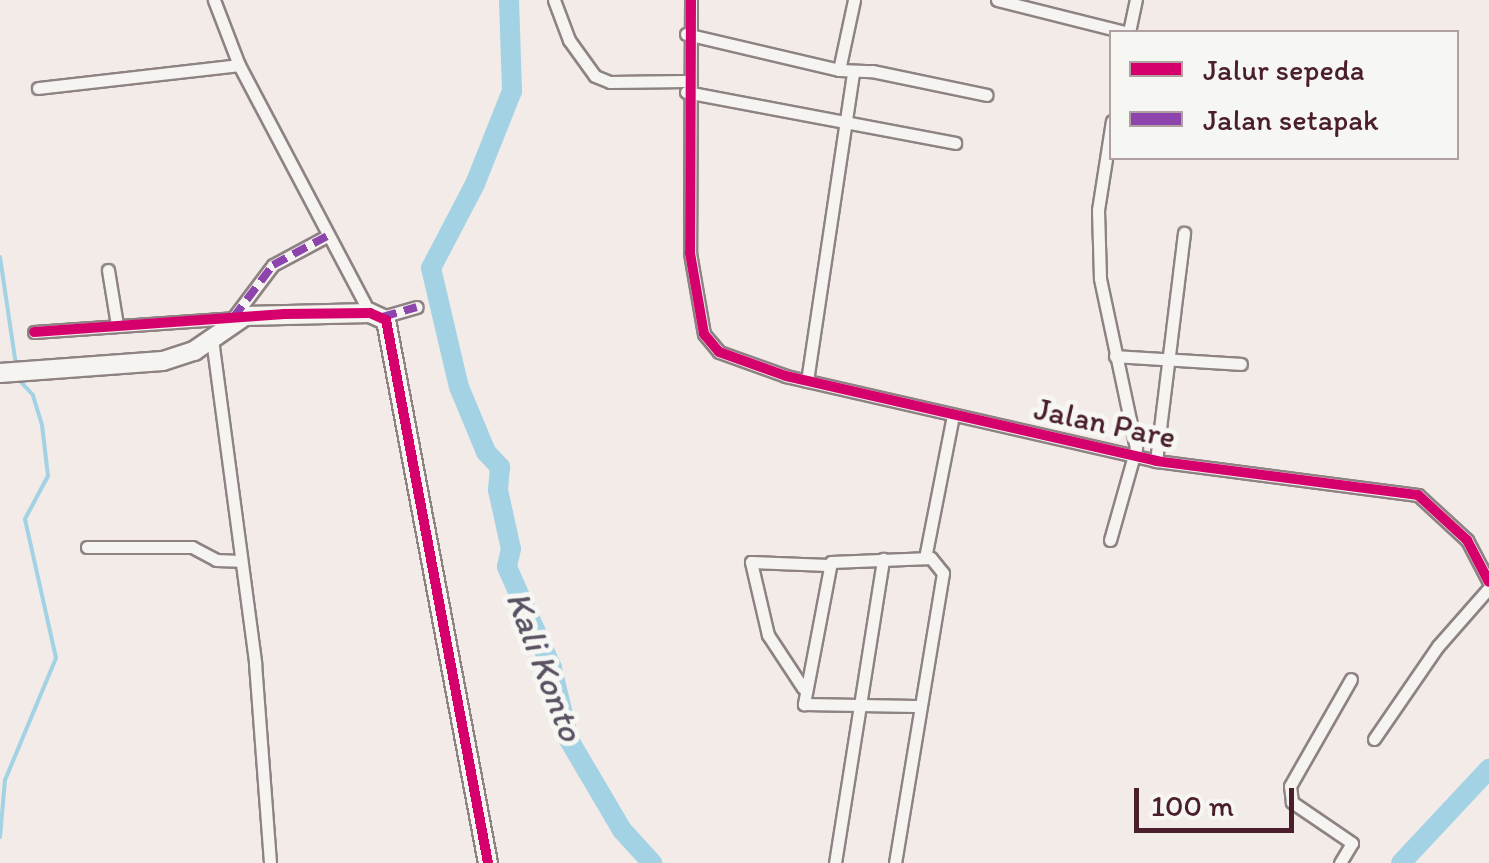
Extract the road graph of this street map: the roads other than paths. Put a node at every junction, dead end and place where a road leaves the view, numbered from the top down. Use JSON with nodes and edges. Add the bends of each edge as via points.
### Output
{"nodes":[{"id":1,"x":214,"y":0,"type":"edge"},
{"id":2,"x":554,"y":0,"type":"edge"},
{"id":3,"x":691,"y":0,"type":"edge"},
{"id":4,"x":854,"y":0,"type":"edge"},
{"id":5,"x":997,"y":0,"type":"edge"},
{"id":6,"x":1136,"y":0,"type":"edge"},
{"id":7,"x":1119,"y":30,"type":"edge"},
{"id":8,"x":1128,"y":30,"type":"edge"},
{"id":9,"x":686,"y":34,"type":"junction"},
{"id":10,"x":239,"y":65,"type":"junction"},
{"id":11,"x":846,"y":71,"type":"junction"},
{"id":12,"x":686,"y":87,"type":"junction"},
{"id":13,"x":38,"y":88,"type":"dead end"},
{"id":14,"x":987,"y":95,"type":"dead end"},
{"id":15,"x":844,"y":125,"type":"junction"},
{"id":16,"x":955,"y":143,"type":"dead end"},
{"id":17,"x":1109,"y":144,"type":"edge"},
{"id":18,"x":1184,"y":233,"type":"dead end"},
{"id":19,"x":328,"y":236,"type":"junction"},
{"id":20,"x":108,"y":270,"type":"dead end"},
{"id":21,"x":417,"y":307,"type":"dead end"},
{"id":22,"x":376,"y":315,"type":"junction"},
{"id":23,"x":233,"y":318,"type":"junction"},
{"id":24,"x":117,"y":325,"type":"junction"},
{"id":25,"x":34,"y":332,"type":"dead end"},
{"id":26,"x":212,"y":339,"type":"junction"},
{"id":27,"x":1115,"y":356,"type":"junction"},
{"id":28,"x":1172,"y":358,"type":"junction"},
{"id":29,"x":1240,"y":364,"type":"dead end"},
{"id":30,"x":0,"y":373,"type":"edge"},
{"id":31,"x":807,"y":381,"type":"junction"},
{"id":32,"x":952,"y":415,"type":"junction"},
{"id":33,"x":1134,"y":456,"type":"junction"},
{"id":34,"x":1156,"y":461,"type":"junction"},
{"id":35,"x":1110,"y":540,"type":"dead end"},
{"id":36,"x":88,"y":548,"type":"dead end"},
{"id":37,"x":925,"y":558,"type":"junction"},
{"id":38,"x":884,"y":559,"type":"junction"},
{"id":39,"x":241,"y":562,"type":"junction"},
{"id":40,"x":828,"y":565,"type":"junction"},
{"id":41,"x":1489,"y":585,"type":"edge"},
{"id":42,"x":1351,"y":678,"type":"dead end"},
{"id":43,"x":803,"y":689,"type":"junction"},
{"id":44,"x":916,"y":706,"type":"junction"},
{"id":45,"x":858,"y":709,"type":"junction"},
{"id":46,"x":1374,"y":738,"type":"dead end"},
{"id":47,"x":270,"y":863,"type":"edge"},
{"id":48,"x":488,"y":863,"type":"edge"},
{"id":49,"x":835,"y":863,"type":"edge"},
{"id":50,"x":895,"y":863,"type":"edge"},
{"id":51,"x":1340,"y":863,"type":"edge"}],
"edges":[{"from":1,"to":10,"type":"street"},
{"from":2,"to":12,"type":"street","via":[[568,40],[595,76]]},
{"from":3,"to":9,"type":"street"},
{"from":4,"to":11,"type":"street"},
{"from":5,"to":7,"type":"street"},
{"from":6,"to":8,"type":"street"},
{"from":9,"to":11,"type":"street"},
{"from":9,"to":12,"type":"street"},
{"from":10,"to":13,"type":"street"},
{"from":10,"to":19,"type":"street"},
{"from":11,"to":14,"type":"street"},
{"from":11,"to":15,"type":"street"},
{"from":12,"to":15,"type":"street"},
{"from":12,"to":31,"type":"street","name":"Jalan Pare","via":[[690,253],[699,314],[719,352]]},
{"from":15,"to":16,"type":"street"},
{"from":15,"to":31,"type":"street"},
{"from":17,"to":27,"type":"street","via":[[1097,238]]},
{"from":18,"to":28,"type":"street"},
{"from":19,"to":22,"type":"street"},
{"from":19,"to":23,"type":"street","via":[[273,265]]},
{"from":20,"to":24,"type":"street"},
{"from":21,"to":22,"type":"street"},
{"from":22,"to":23,"type":"street"},
{"from":22,"to":48,"type":"street","via":[[391,336]]},
{"from":23,"to":24,"type":"street"},
{"from":23,"to":26,"type":"street"},
{"from":24,"to":25,"type":"street"},
{"from":26,"to":30,"type":"street","via":[[163,362]]},
{"from":26,"to":39,"type":"street","via":[[222,373]]},
{"from":27,"to":28,"type":"street"},
{"from":27,"to":33,"type":"street"},
{"from":28,"to":29,"type":"street"},
{"from":28,"to":34,"type":"street"},
{"from":31,"to":32,"type":"street","name":"Jalan Pare"},
{"from":32,"to":33,"type":"street","name":"Jalan Pare"},
{"from":32,"to":37,"type":"street"},
{"from":33,"to":34,"type":"street","name":"Jalan Pare"},
{"from":33,"to":35,"type":"street"},
{"from":34,"to":41,"type":"street","name":"Jalan Pare","via":[[1418,495],[1446,515]]},
{"from":36,"to":39,"type":"street","via":[[192,548],[214,560]]},
{"from":37,"to":38,"type":"street"},
{"from":37,"to":44,"type":"street","via":[[937,560],[943,572]]},
{"from":38,"to":40,"type":"street"},
{"from":38,"to":45,"type":"street"},
{"from":39,"to":47,"type":"street"},
{"from":40,"to":43,"type":"street"},
{"from":40,"to":43,"type":"street","via":[[751,562],[768,635]]},
{"from":41,"to":46,"type":"street"},
{"from":42,"to":51,"type":"street","via":[[1290,786],[1292,802],[1352,843]]},
{"from":43,"to":45,"type":"street","via":[[808,707]]},
{"from":44,"to":45,"type":"street"},
{"from":44,"to":50,"type":"street"},
{"from":45,"to":49,"type":"street"}]}
